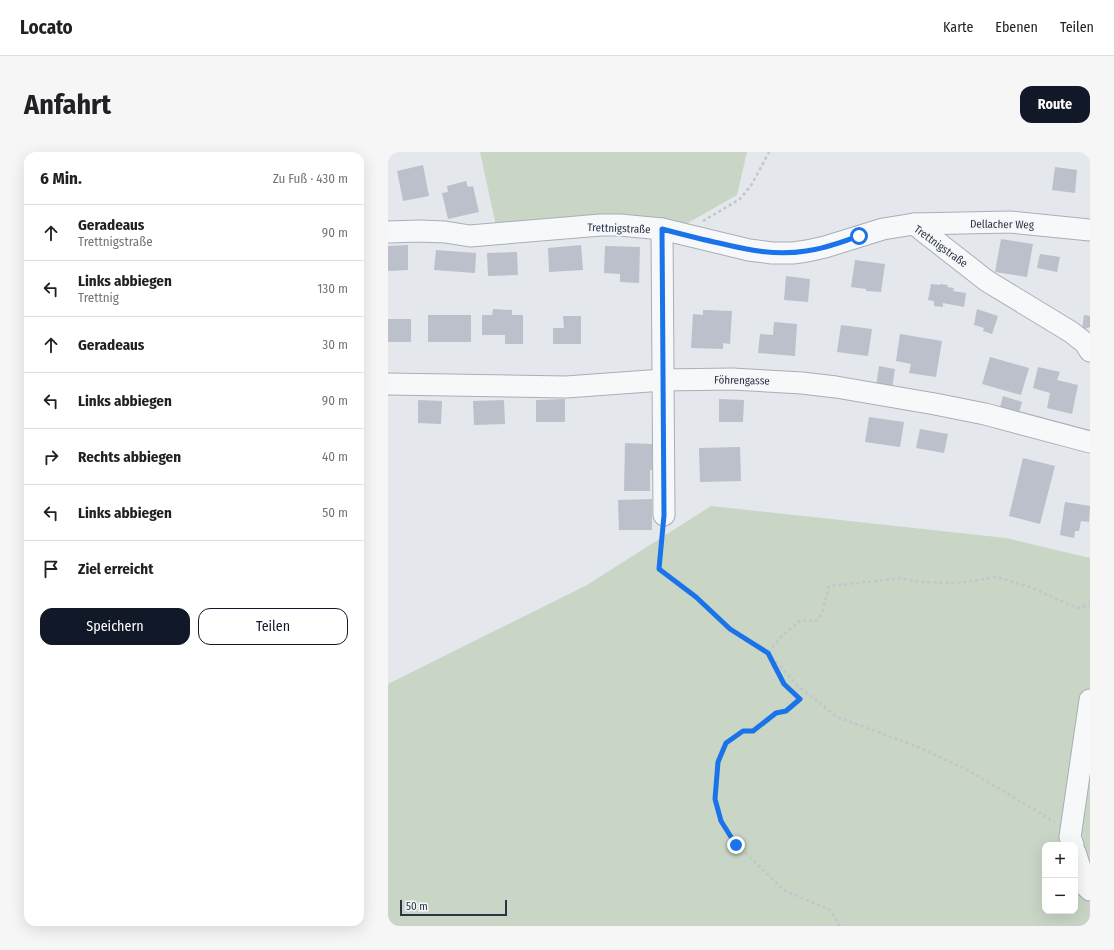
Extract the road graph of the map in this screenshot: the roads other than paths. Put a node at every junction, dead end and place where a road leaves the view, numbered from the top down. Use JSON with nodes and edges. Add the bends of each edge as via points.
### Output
{"nodes":[{"id":1,"x":914,"y":224,"type":"junction"},
{"id":2,"x":1090,"y":230,"type":"edge"},
{"id":3,"x":388,"y":232,"type":"edge"},
{"id":4,"x":671,"y":232,"type":"junction"},
{"id":5,"x":1090,"y":351,"type":"edge"},
{"id":6,"x":664,"y":380,"type":"junction"},
{"id":7,"x":388,"y":384,"type":"edge"},
{"id":8,"x":1090,"y":442,"type":"edge"},
{"id":9,"x":664,"y":515,"type":"road end"},
{"id":10,"x":1090,"y":700,"type":"edge"},
{"id":11,"x":1073,"y":842,"type":"edge"},
{"id":12,"x":1078,"y":860,"type":"edge"},
{"id":13,"x":1090,"y":890,"type":"edge"}],
"edges":[{"from":1,"to":2,"type":"street","name":"Dellacher Weg","via":[[1010,222]]},
{"from":1,"to":4,"type":"street","name":"Trettnigstraße","via":[[883,229],[825,247],[793,253],[749,250]]},
{"from":1,"to":5,"type":"street","name":"Trettnigstraße","via":[[987,282],[1071,332],[1085,343]]},
{"from":3,"to":4,"type":"street","name":"Trettnigstraße","via":[[445,232],[470,236],[602,225]]},
{"from":4,"to":6,"type":"street"},
{"from":6,"to":7,"type":"street","name":"Föhrengasse","via":[[566,387]]},
{"from":6,"to":8,"type":"street","name":"Föhrengasse","via":[[732,379],[836,387],[985,414]]},
{"from":6,"to":9,"type":"street"},
{"from":10,"to":11,"type":"street"},
{"from":12,"to":13,"type":"street","via":[[1086,886]]}]}
